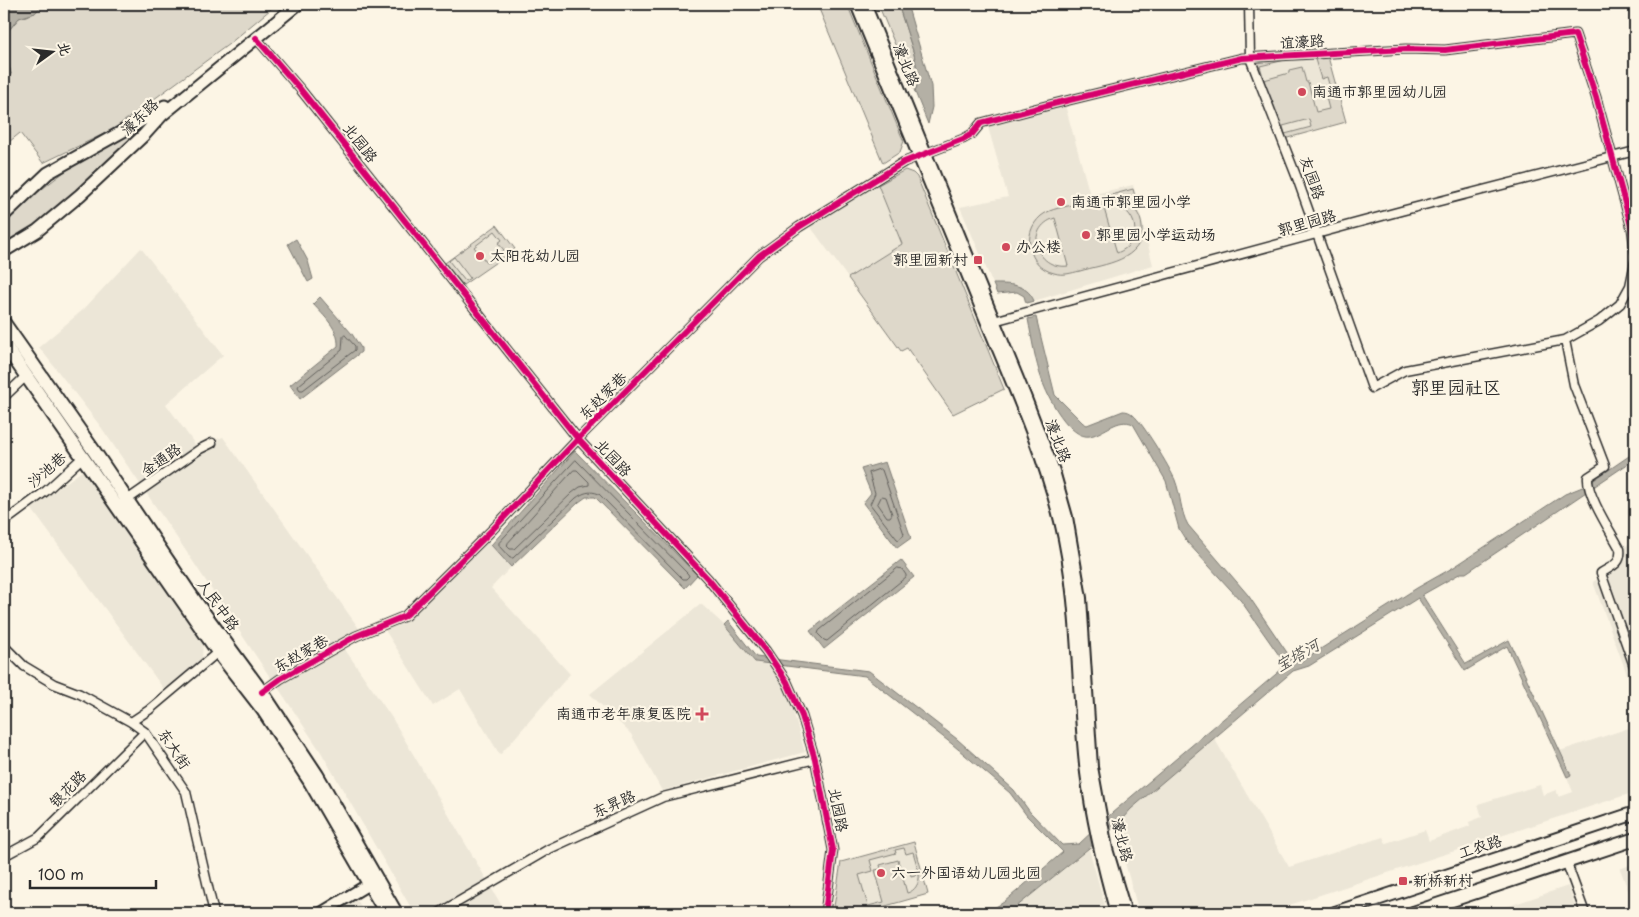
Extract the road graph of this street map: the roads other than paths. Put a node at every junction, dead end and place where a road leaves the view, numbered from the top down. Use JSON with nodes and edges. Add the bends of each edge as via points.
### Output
{"nodes":[{"id":1,"x":287,"y":4,"type":"edge"},
{"id":2,"x":298,"y":4,"type":"edge"},
{"id":3,"x":856,"y":4,"type":"edge"},
{"id":4,"x":865,"y":4,"type":"edge"},
{"id":5,"x":1249,"y":4,"type":"edge"},
{"id":6,"x":256,"y":38,"type":"junction"},
{"id":7,"x":1250,"y":58,"type":"junction"},
{"id":8,"x":1635,"y":151,"type":"edge"},
{"id":9,"x":922,"y":155,"type":"junction"},
{"id":10,"x":1612,"y":156,"type":"junction"},
{"id":11,"x":4,"y":215,"type":"edge"},
{"id":12,"x":1318,"y":234,"type":"junction"},
{"id":13,"x":1635,"y":251,"type":"edge"},
{"id":14,"x":4,"y":252,"type":"edge"},
{"id":15,"x":1635,"y":262,"type":"edge"},
{"id":16,"x":991,"y":322,"type":"junction"},
{"id":17,"x":4,"y":323,"type":"edge"},
{"id":18,"x":1565,"y":340,"type":"junction"},
{"id":19,"x":4,"y":344,"type":"edge"},
{"id":20,"x":26,"y":376,"type":"junction"},
{"id":21,"x":4,"y":397,"type":"edge"},
{"id":22,"x":578,"y":439,"type":"junction"},
{"id":23,"x":212,"y":443,"type":"dead end"},
{"id":24,"x":83,"y":456,"type":"junction"},
{"id":25,"x":126,"y":500,"type":"junction"},
{"id":26,"x":4,"y":520,"type":"edge"},
{"id":27,"x":4,"y":646,"type":"edge"},
{"id":28,"x":218,"y":652,"type":"junction"},
{"id":29,"x":1635,"y":669,"type":"edge"},
{"id":30,"x":262,"y":692,"type":"junction"},
{"id":31,"x":131,"y":722,"type":"junction"},
{"id":32,"x":145,"y":732,"type":"junction"},
{"id":33,"x":816,"y":759,"type":"junction"},
{"id":34,"x":1635,"y":813,"type":"edge"},
{"id":35,"x":1635,"y":839,"type":"edge"},
{"id":36,"x":1103,"y":850,"type":"junction"},
{"id":37,"x":4,"y":856,"type":"edge"},
{"id":38,"x":1566,"y":861,"type":"junction"},
{"id":39,"x":369,"y":884,"type":"junction"},
{"id":40,"x":214,"y":913,"type":"edge"},
{"id":41,"x":321,"y":913,"type":"edge"},
{"id":42,"x":386,"y":913,"type":"edge"},
{"id":43,"x":396,"y":913,"type":"edge"},
{"id":44,"x":439,"y":913,"type":"edge"},
{"id":45,"x":825,"y":913,"type":"edge"},
{"id":46,"x":1116,"y":913,"type":"edge"},
{"id":47,"x":1126,"y":913,"type":"edge"},
{"id":48,"x":1335,"y":913,"type":"edge"},
{"id":49,"x":1413,"y":913,"type":"edge"},
{"id":50,"x":1585,"y":913,"type":"edge"}],
"edges":[{"from":1,"to":11,"type":"main road","name":"濠东路","via":[[160,109],[48,174]]},
{"from":2,"to":6,"type":"main road","name":"濠东路"},
{"from":3,"to":9,"type":"street","name":"濠北路"},
{"from":4,"to":9,"type":"street","name":"濠北路"},
{"from":5,"to":7,"type":"street","name":"友园路"},
{"from":6,"to":14,"type":"main road","name":"濠东路","via":[[162,115],[80,196],[37,232]]},
{"from":6,"to":22,"type":"street","name":"北园路","via":[[301,90]]},
{"from":7,"to":9,"type":"street","name":"谊濠路","via":[[980,123],[972,134],[963,139]]},
{"from":7,"to":10,"type":"street","name":"谊濠路","via":[[1406,49],[1445,50],[1575,34]]},
{"from":7,"to":12,"type":"street","name":"友园路"},
{"from":8,"to":10,"type":"street","name":"郭里园路"},
{"from":9,"to":16,"type":"street","name":"濠北路"},
{"from":9,"to":22,"type":"street","name":"东赵家巷","via":[[904,162],[799,227],[759,256]]},
{"from":10,"to":12,"type":"street","name":"郭里园路"},
{"from":10,"to":13,"type":"street"},
{"from":12,"to":16,"type":"street","name":"郭里园路"},
{"from":12,"to":18,"type":"street","name":"友园路","via":[[1372,388],[1405,370]]},
{"from":15,"to":18,"type":"street","via":[[1630,286],[1620,304],[1599,321]]},
{"from":16,"to":36,"type":"street","name":"濠北路","via":[[1048,476],[1060,522],[1074,599],[1086,772]]},
{"from":17,"to":25,"type":"main road","name":"人民中路"},
{"from":18,"to":29,"type":"street","via":[[1574,385],[1605,466],[1588,477],[1590,494],[1620,549],[1618,563],[1601,573]]},
{"from":19,"to":20,"type":"main road","name":"人民中路"},
{"from":20,"to":21,"type":"street"},
{"from":20,"to":24,"type":"main road","name":"人民中路"},
{"from":22,"to":30,"type":"street","name":"东赵家巷","via":[[405,616],[356,636]]},
{"from":22,"to":33,"type":"street","name":"北园路","via":[[708,579],[770,657],[793,695]]},
{"from":23,"to":25,"type":"street","name":"金通路"},
{"from":24,"to":26,"type":"street","name":"沙池巷","via":[[46,491]]},
{"from":24,"to":28,"type":"main road","name":"人民中路"},
{"from":25,"to":30,"type":"main road","name":"人民中路"},
{"from":27,"to":31,"type":"street","name":"东大街","via":[[24,666],[54,684],[80,694]]},
{"from":28,"to":31,"type":"street"},
{"from":28,"to":39,"type":"main road","name":"人民中路","via":[[269,718]]},
{"from":30,"to":43,"type":"main road","name":"人民中路","via":[[317,775]]},
{"from":31,"to":32,"type":"street","name":"东大街"},
{"from":32,"to":37,"type":"street","name":"银花路","via":[[47,830]]},
{"from":32,"to":40,"type":"street","name":"东大街","via":[[186,792]]},
{"from":33,"to":44,"type":"street","name":"东昇路","via":[[663,798],[549,849]]},
{"from":33,"to":45,"type":"street","name":"北园路","via":[[833,850]]},
{"from":34,"to":48,"type":"main road","name":"工农路"},
{"from":35,"to":38,"type":"main road"},
{"from":36,"to":46,"type":"street","name":"濠北路"},
{"from":36,"to":47,"type":"street","name":"濠北路"},
{"from":38,"to":49,"type":"main road"},
{"from":38,"to":50,"type":"street"},
{"from":39,"to":41,"type":"street"},
{"from":39,"to":42,"type":"main road","name":"人民中路"}]}
